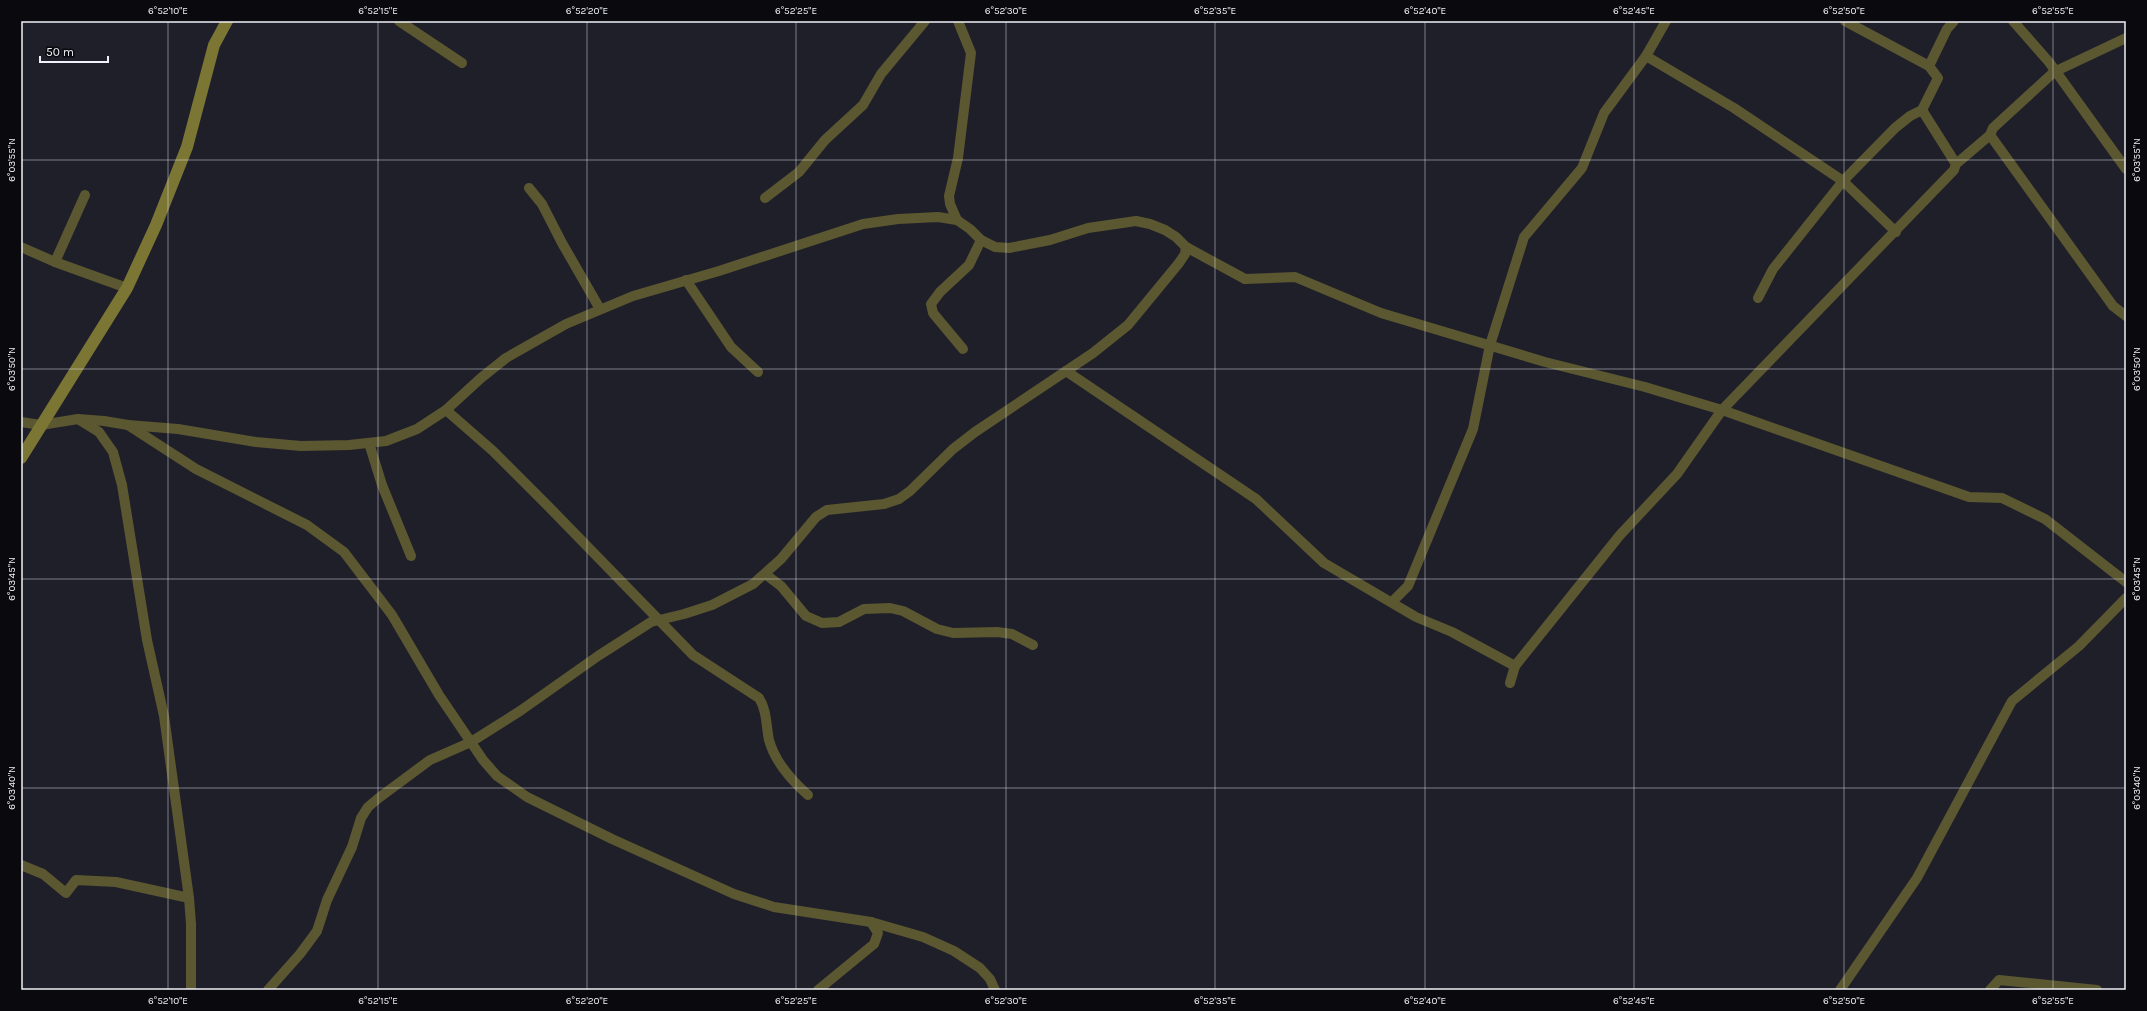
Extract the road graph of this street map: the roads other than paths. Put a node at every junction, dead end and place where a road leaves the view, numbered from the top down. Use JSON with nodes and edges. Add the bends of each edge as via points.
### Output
{"nodes":[{"id":1,"x":227,"y":21,"type":"edge"},
{"id":2,"x":399,"y":21,"type":"edge"},
{"id":3,"x":925,"y":21,"type":"edge"},
{"id":4,"x":958,"y":21,"type":"edge"},
{"id":5,"x":1666,"y":21,"type":"edge"},
{"id":6,"x":1845,"y":21,"type":"edge"},
{"id":7,"x":1954,"y":21,"type":"edge"},
{"id":8,"x":2012,"y":21,"type":"edge"},
{"id":9,"x":2126,"y":38,"type":"edge"},
{"id":10,"x":1646,"y":56,"type":"junction"},
{"id":11,"x":462,"y":63,"type":"dead end"},
{"id":12,"x":1929,"y":66,"type":"junction"},
{"id":13,"x":2054,"y":72,"type":"junction"},
{"id":14,"x":1922,"y":110,"type":"junction"},
{"id":15,"x":1990,"y":135,"type":"junction"},
{"id":16,"x":1956,"y":164,"type":"junction"},
{"id":17,"x":2126,"y":169,"type":"edge"},
{"id":18,"x":1843,"y":181,"type":"junction"},
{"id":19,"x":530,"y":188,"type":"dead end"},
{"id":20,"x":84,"y":195,"type":"dead end"},
{"id":21,"x":765,"y":198,"type":"dead end"},
{"id":22,"x":957,"y":220,"type":"junction"},
{"id":23,"x":1896,"y":232,"type":"junction"},
{"id":24,"x":981,"y":240,"type":"junction"},
{"id":25,"x":21,"y":247,"type":"edge"},
{"id":26,"x":1186,"y":247,"type":"junction"},
{"id":27,"x":55,"y":262,"type":"junction"},
{"id":28,"x":686,"y":280,"type":"junction"},
{"id":29,"x":127,"y":288,"type":"junction"},
{"id":30,"x":1758,"y":298,"type":"dead end"},
{"id":31,"x":600,"y":310,"type":"junction"},
{"id":32,"x":2126,"y":316,"type":"edge"},
{"id":33,"x":1490,"y":345,"type":"junction"},
{"id":34,"x":963,"y":349,"type":"dead end"},
{"id":35,"x":1066,"y":371,"type":"junction"},
{"id":36,"x":758,"y":372,"type":"dead end"},
{"id":37,"x":446,"y":410,"type":"junction"},
{"id":38,"x":1722,"y":410,"type":"junction"},
{"id":39,"x":78,"y":420,"type":"junction"},
{"id":40,"x":21,"y":422,"type":"edge"},
{"id":41,"x":41,"y":425,"type":"junction"},
{"id":42,"x":128,"y":425,"type":"junction"},
{"id":43,"x":369,"y":443,"type":"junction"},
{"id":44,"x":21,"y":458,"type":"edge"},
{"id":45,"x":411,"y":556,"type":"dead end"},
{"id":46,"x":765,"y":574,"type":"junction"},
{"id":47,"x":2126,"y":582,"type":"edge"},
{"id":48,"x":2126,"y":598,"type":"edge"},
{"id":49,"x":1392,"y":602,"type":"junction"},
{"id":50,"x":659,"y":619,"type":"junction"},
{"id":51,"x":1033,"y":645,"type":"dead end"},
{"id":52,"x":1516,"y":666,"type":"junction"},
{"id":53,"x":1510,"y":683,"type":"dead end"},
{"id":54,"x":471,"y":742,"type":"junction"},
{"id":55,"x":808,"y":795,"type":"dead end"},
{"id":56,"x":21,"y":865,"type":"edge"},
{"id":57,"x":189,"y":898,"type":"junction"},
{"id":58,"x":871,"y":922,"type":"junction"},
{"id":59,"x":191,"y":990,"type":"edge"},
{"id":60,"x":268,"y":990,"type":"edge"},
{"id":61,"x":818,"y":990,"type":"edge"},
{"id":62,"x":995,"y":990,"type":"edge"},
{"id":63,"x":1840,"y":990,"type":"edge"},
{"id":64,"x":1990,"y":990,"type":"edge"},
{"id":65,"x":2097,"y":990,"type":"edge"}],
"edges":[{"from":1,"to":29,"type":"main road","via":[[214,45],[187,147],[156,225]]},
{"from":2,"to":11,"type":"street"},
{"from":3,"to":21,"type":"street","via":[[880,74],[863,105],[825,140],[799,172]]},
{"from":4,"to":22,"type":"street","via":[[970,58],[958,158],[949,196]]},
{"from":5,"to":10,"type":"street"},
{"from":6,"to":12,"type":"street"},
{"from":7,"to":12,"type":"street"},
{"from":8,"to":13,"type":"street"},
{"from":9,"to":13,"type":"street"},
{"from":10,"to":18,"type":"street","via":[[1734,108]]},
{"from":10,"to":33,"type":"street","via":[[1604,113],[1582,168],[1524,237]]},
{"from":12,"to":14,"type":"street","via":[[1938,78]]},
{"from":13,"to":15,"type":"street","via":[[1994,128]]},
{"from":13,"to":17,"type":"street"},
{"from":14,"to":16,"type":"street"},
{"from":14,"to":18,"type":"street","via":[[1896,128]]},
{"from":15,"to":16,"type":"street"},
{"from":15,"to":32,"type":"street","via":[[2113,306]]},
{"from":16,"to":23,"type":"street","via":[[1954,170]]},
{"from":18,"to":23,"type":"street"},
{"from":18,"to":30,"type":"street","via":[[1773,269]]},
{"from":19,"to":31,"type":"street","via":[[542,204]]},
{"from":20,"to":27,"type":"street"},
{"from":22,"to":24,"type":"street"},
{"from":22,"to":28,"type":"street","via":[[938,217],[864,224]]},
{"from":23,"to":38,"type":"street","via":[[1849,277]]},
{"from":24,"to":26,"type":"street","via":[[995,247],[1009,248],[1050,240],[1088,228],[1136,221],[1165,230]]},
{"from":24,"to":34,"type":"street","via":[[969,265],[940,292],[932,304],[933,313]]},
{"from":25,"to":27,"type":"street"},
{"from":26,"to":33,"type":"street","via":[[1245,279],[1295,277],[1381,313]]},
{"from":26,"to":35,"type":"street","via":[[1179,263],[1128,325]]},
{"from":27,"to":29,"type":"street"},
{"from":28,"to":31,"type":"street","via":[[633,296]]},
{"from":28,"to":36,"type":"street","via":[[731,347]]},
{"from":29,"to":41,"type":"main road"},
{"from":31,"to":37,"type":"street","via":[[566,324],[506,358]]},
{"from":33,"to":38,"type":"street"},
{"from":33,"to":49,"type":"street","via":[[1473,429],[1408,586]]},
{"from":35,"to":46,"type":"street","via":[[975,432],[953,449],[910,492],[899,499],[884,504],[826,510],[816,517]]},
{"from":35,"to":49,"type":"street","via":[[1256,499],[1324,563]]},
{"from":37,"to":43,"type":"street","via":[[417,429],[386,441]]},
{"from":37,"to":50,"type":"street","via":[[493,451]]},
{"from":38,"to":47,"type":"street","via":[[1969,497],[2002,498],[2045,519]]},
{"from":38,"to":52,"type":"street","via":[[1677,474],[1620,535]]},
{"from":39,"to":41,"type":"street"},
{"from":39,"to":42,"type":"street","via":[[104,420]]},
{"from":39,"to":57,"type":"street","via":[[99,432],[113,452],[122,485],[147,640],[164,716]]},
{"from":40,"to":41,"type":"street"},
{"from":41,"to":44,"type":"main road"},
{"from":42,"to":43,"type":"street","via":[[178,429],[256,442],[301,446]]},
{"from":42,"to":54,"type":"street","via":[[196,469],[307,525],[344,552],[392,615],[439,695]]},
{"from":43,"to":45,"type":"street","via":[[382,485]]},
{"from":46,"to":50,"type":"street","via":[[753,584],[712,605]]},
{"from":46,"to":51,"type":"street","via":[[780,586],[806,616],[822,622],[839,622],[864,609],[890,608],[903,611],[937,629],[953,633],[1012,634]]},
{"from":48,"to":63,"type":"street","via":[[2079,646],[2012,701],[1917,878]]},
{"from":49,"to":52,"type":"street","via":[[1416,617],[1452,632]]},
{"from":50,"to":54,"type":"street","via":[[638,630]]},
{"from":50,"to":55,"type":"street","via":[[693,655],[759,698],[764,705],[770,742],[776,755],[793,782]]},
{"from":52,"to":53,"type":"street"},
{"from":54,"to":58,"type":"street","via":[[497,776],[527,797],[734,894],[774,907]]},
{"from":54,"to":60,"type":"street","via":[[430,760],[368,807],[361,818],[350,853],[327,900],[317,931]]},
{"from":56,"to":57,"type":"street","via":[[43,874],[66,893],[76,880],[116,882]]},
{"from":57,"to":59,"type":"street"},
{"from":58,"to":61,"type":"street","via":[[878,933],[874,944]]},
{"from":58,"to":62,"type":"street","via":[[901,929],[954,952],[980,968],[990,979]]},
{"from":64,"to":65,"type":"street","via":[[1999,980]]}]}
